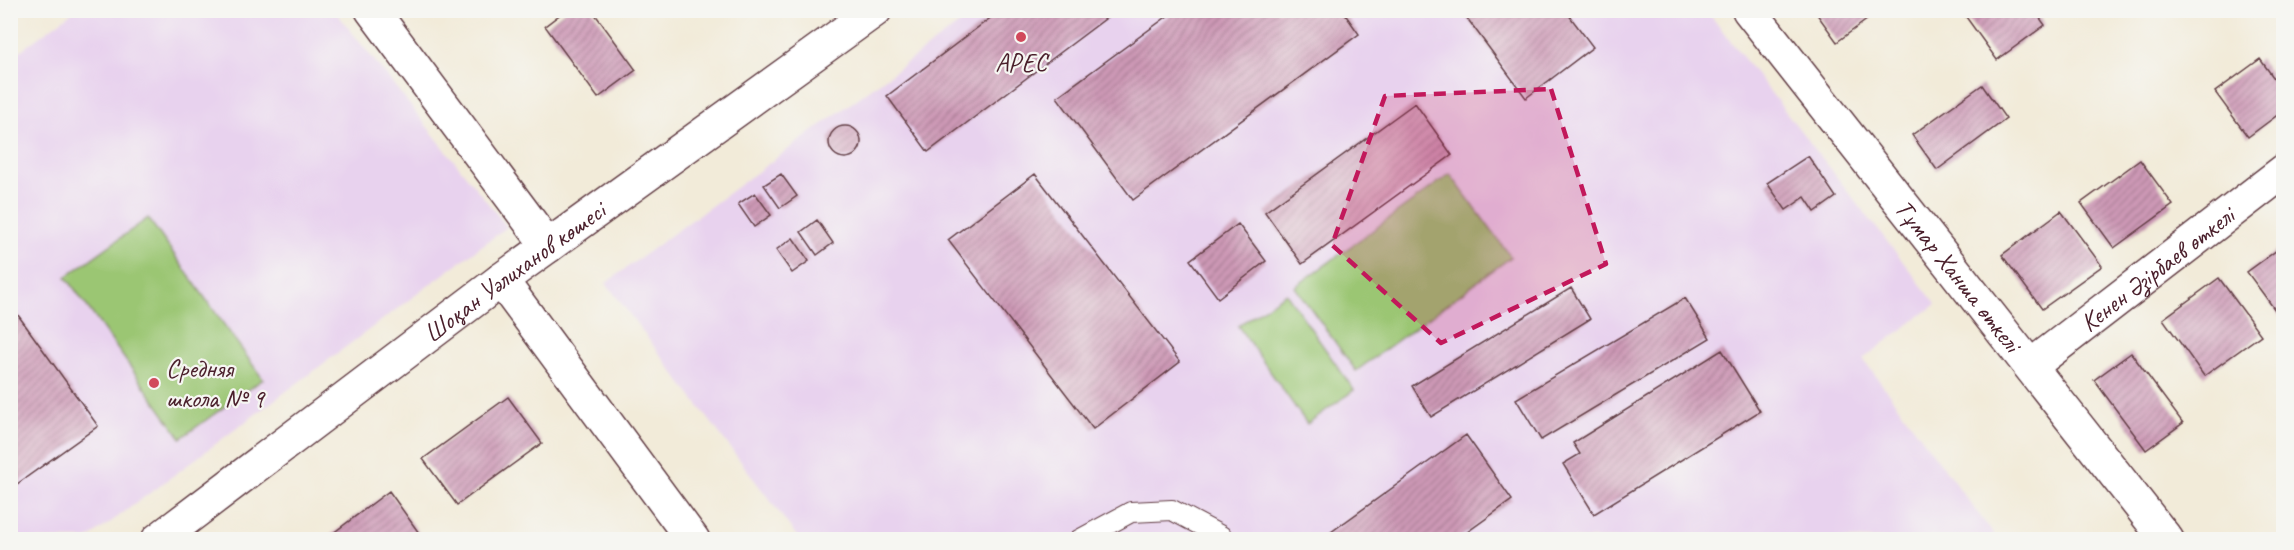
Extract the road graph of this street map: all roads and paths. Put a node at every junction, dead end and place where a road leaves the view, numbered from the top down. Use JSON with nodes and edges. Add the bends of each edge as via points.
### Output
{"nodes":[{"id":1,"x":372,"y":10,"type":"edge"},
{"id":2,"x":875,"y":10,"type":"edge"},
{"id":3,"x":1749,"y":10,"type":"edge"},
{"id":4,"x":2283,"y":171,"type":"edge"},
{"id":5,"x":548,"y":246,"type":"junction"},
{"id":6,"x":501,"y":280,"type":"junction"},
{"id":7,"x":2031,"y":366,"type":"junction"},
{"id":8,"x":158,"y":540,"type":"edge"},
{"id":9,"x":693,"y":540,"type":"edge"},
{"id":10,"x":1079,"y":540,"type":"edge"},
{"id":11,"x":1224,"y":540,"type":"edge"},
{"id":12,"x":2167,"y":540,"type":"edge"}],
"edges":[{"from":1,"to":5,"type":"street"},
{"from":2,"to":5,"type":"street","name":"Шоқан Уәлиханов көшесі"},
{"from":3,"to":7,"type":"street","name":"Тұмар Ханша өткелі"},
{"from":4,"to":7,"type":"street","name":"Кенен Әзірбаев өткелі"},
{"from":5,"to":6,"type":"street","name":"Шоқан Уәлиханов көшесі"},
{"from":6,"to":8,"type":"street","name":"Шоқан Уәлиханов көшесі"},
{"from":6,"to":9,"type":"street"},
{"from":7,"to":12,"type":"street","name":"Тұмар Ханша өткелі"},
{"from":10,"to":11,"type":"lane","via":[[1131,512],[1172,510]]}]}
